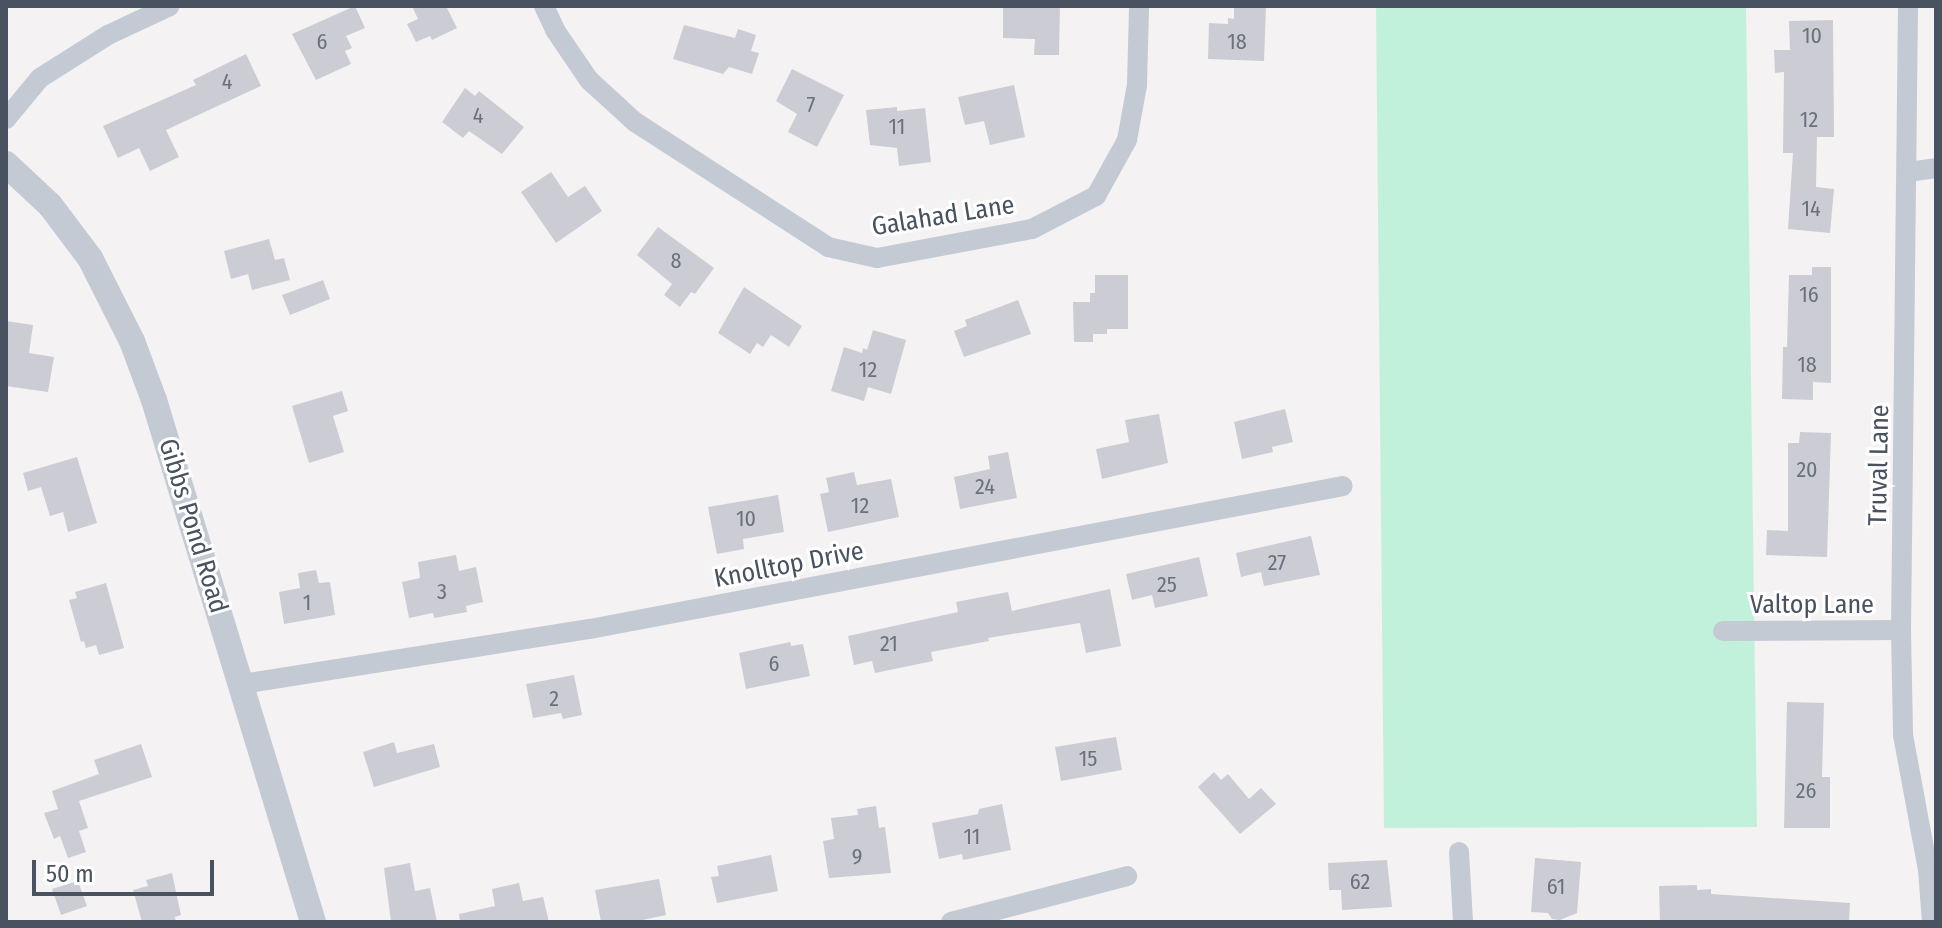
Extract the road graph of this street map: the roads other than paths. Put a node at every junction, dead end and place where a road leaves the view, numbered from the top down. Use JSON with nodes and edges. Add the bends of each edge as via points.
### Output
{"nodes":[{"id":1,"x":170,"y":6,"type":"edge"},
{"id":2,"x":544,"y":6,"type":"edge"},
{"id":3,"x":1139,"y":6,"type":"edge"},
{"id":4,"x":1908,"y":6,"type":"edge"},
{"id":5,"x":6,"y":119,"type":"edge"},
{"id":6,"x":6,"y":164,"type":"edge"},
{"id":7,"x":1936,"y":168,"type":"edge"},
{"id":8,"x":1908,"y":172,"type":"junction"},
{"id":9,"x":1343,"y":486,"type":"dead end"},
{"id":10,"x":1901,"y":630,"type":"junction"},
{"id":11,"x":1723,"y":631,"type":"dead end"},
{"id":12,"x":242,"y":684,"type":"junction"},
{"id":13,"x":1459,"y":852,"type":"dead end"},
{"id":14,"x":1127,"y":876,"type":"dead end"},
{"id":15,"x":313,"y":922,"type":"edge"},
{"id":16,"x":951,"y":922,"type":"edge"},
{"id":17,"x":1463,"y":922,"type":"edge"},
{"id":18,"x":1932,"y":922,"type":"edge"}],
"edges":[{"from":1,"to":5,"type":"street","via":[[108,35],[40,78]]},
{"from":2,"to":3,"type":"street","name":"Galahad Lane","via":[[589,80],[635,122],[828,247],[877,258],[1032,229],[1096,196],[1127,140],[1137,85]]},
{"from":4,"to":8,"type":"street","name":"Truval Lane"},
{"from":6,"to":12,"type":"street","name":"Gibbs Pond Road","via":[[50,205],[90,258],[132,341]]},
{"from":7,"to":8,"type":"street"},
{"from":8,"to":10,"type":"street","name":"Truval Lane"},
{"from":9,"to":12,"type":"street","name":"Knolltop Drive","via":[[590,629]]},
{"from":10,"to":11,"type":"street","name":"Valtop Lane"},
{"from":10,"to":18,"type":"street","name":"Truval Lane","via":[[1903,735],[1928,870]]},
{"from":12,"to":15,"type":"street","name":"Gibbs Pond Road"},
{"from":13,"to":17,"type":"street"},
{"from":14,"to":16,"type":"street"}]}
